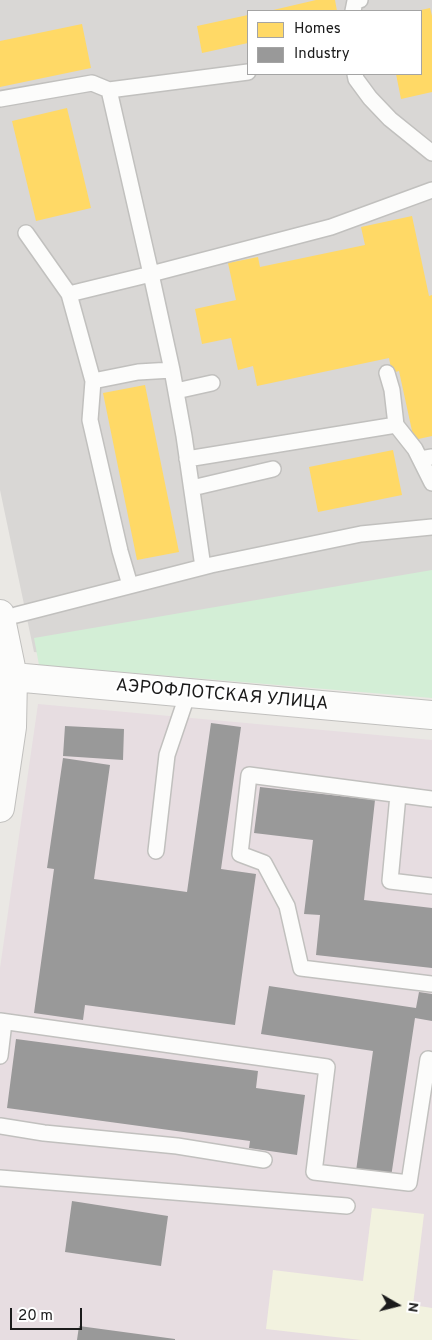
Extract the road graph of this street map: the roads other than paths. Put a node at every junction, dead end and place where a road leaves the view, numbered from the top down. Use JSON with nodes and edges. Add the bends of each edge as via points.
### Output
{"nodes":[{"id":1,"x":360,"y":0,"type":"edge"},
{"id":2,"x":354,"y":10,"type":"edge"},
{"id":3,"x":247,"y":72,"type":"edge"},
{"id":4,"x":355,"y":75,"type":"edge"},
{"id":5,"x":109,"y":90,"type":"junction"},
{"id":6,"x":0,"y":99,"type":"edge"},
{"id":7,"x":432,"y":152,"type":"edge"},
{"id":8,"x":432,"y":190,"type":"edge"},
{"id":9,"x":26,"y":233,"type":"dead end"},
{"id":10,"x":151,"y":274,"type":"junction"},
{"id":11,"x":69,"y":294,"type":"junction"},
{"id":12,"x":172,"y":370,"type":"junction"},
{"id":13,"x":387,"y":373,"type":"dead end"},
{"id":14,"x":93,"y":381,"type":"junction"},
{"id":15,"x":212,"y":383,"type":"dead end"},
{"id":16,"x":176,"y":391,"type":"junction"},
{"id":17,"x":396,"y":425,"type":"junction"},
{"id":18,"x":426,"y":458,"type":"edge"},
{"id":19,"x":187,"y":459,"type":"junction"},
{"id":20,"x":273,"y":469,"type":"dead end"},
{"id":21,"x":432,"y":483,"type":"edge"},
{"id":22,"x":192,"y":488,"type":"junction"},
{"id":23,"x":432,"y":527,"type":"edge"},
{"id":24,"x":203,"y":567,"type":"junction"},
{"id":25,"x":130,"y":585,"type":"junction"},
{"id":26,"x":8,"y":614,"type":"edge"},
{"id":27,"x":6,"y":678,"type":"edge"},
{"id":28,"x":188,"y":693,"type":"junction"},
{"id":29,"x":432,"y":715,"type":"edge"},
{"id":30,"x":398,"y":795,"type":"junction"},
{"id":31,"x":432,"y":799,"type":"edge"},
{"id":32,"x":0,"y":808,"type":"edge"},
{"id":33,"x":156,"y":851,"type":"dead end"},
{"id":34,"x":432,"y":886,"type":"edge"},
{"id":35,"x":432,"y":984,"type":"edge"},
{"id":36,"x":2,"y":1022,"type":"edge"},
{"id":37,"x":0,"y":1056,"type":"edge"},
{"id":38,"x":432,"y":1060,"type":"edge"},
{"id":39,"x":0,"y":1126,"type":"edge"},
{"id":40,"x":264,"y":1160,"type":"dead end"},
{"id":41,"x":0,"y":1178,"type":"edge"},
{"id":42,"x":347,"y":1206,"type":"dead end"}],
"edges":[{"from":1,"to":2,"type":"lane","via":[[355,1]]},
{"from":3,"to":5,"type":"lane"},
{"from":4,"to":7,"type":"lane","via":[[390,120]]},
{"from":5,"to":6,"type":"lane","via":[[92,83]]},
{"from":5,"to":10,"type":"lane"},
{"from":8,"to":10,"type":"lane","via":[[331,227]]},
{"from":9,"to":11,"type":"lane"},
{"from":10,"to":11,"type":"lane"},
{"from":10,"to":12,"type":"lane"},
{"from":11,"to":14,"type":"lane"},
{"from":12,"to":14,"type":"lane","via":[[138,372]]},
{"from":12,"to":16,"type":"lane"},
{"from":13,"to":17,"type":"lane"},
{"from":14,"to":25,"type":"lane","via":[[90,420]]},
{"from":15,"to":16,"type":"lane"},
{"from":16,"to":19,"type":"lane"},
{"from":17,"to":18,"type":"lane"},
{"from":17,"to":19,"type":"lane"},
{"from":18,"to":21,"type":"lane"},
{"from":19,"to":22,"type":"lane"},
{"from":20,"to":22,"type":"lane"},
{"from":22,"to":24,"type":"lane"},
{"from":23,"to":24,"type":"lane","via":[[361,534]]},
{"from":24,"to":25,"type":"lane"},
{"from":25,"to":26,"type":"lane"},
{"from":26,"to":27,"type":"street"},
{"from":27,"to":28,"type":"street","name":"АЭРОФЛОТСКАЯ УЛИЦА"},
{"from":27,"to":32,"type":"street","via":[[12,727]]},
{"from":28,"to":29,"type":"street","name":"АЭРОФЛОТСКАЯ УЛИЦА"},
{"from":28,"to":33,"type":"lane","via":[[167,755]]},
{"from":30,"to":31,"type":"lane"},
{"from":30,"to":34,"type":"lane","via":[[390,881]]},
{"from":30,"to":35,"type":"lane","via":[[249,775],[240,854],[264,863],[287,906],[301,968]]},
{"from":36,"to":37,"type":"lane"},
{"from":36,"to":38,"type":"lane","via":[[327,1067],[314,1172],[409,1183],[428,1059]]},
{"from":39,"to":40,"type":"lane","via":[[177,1146]]},
{"from":41,"to":42,"type":"lane"}]}
